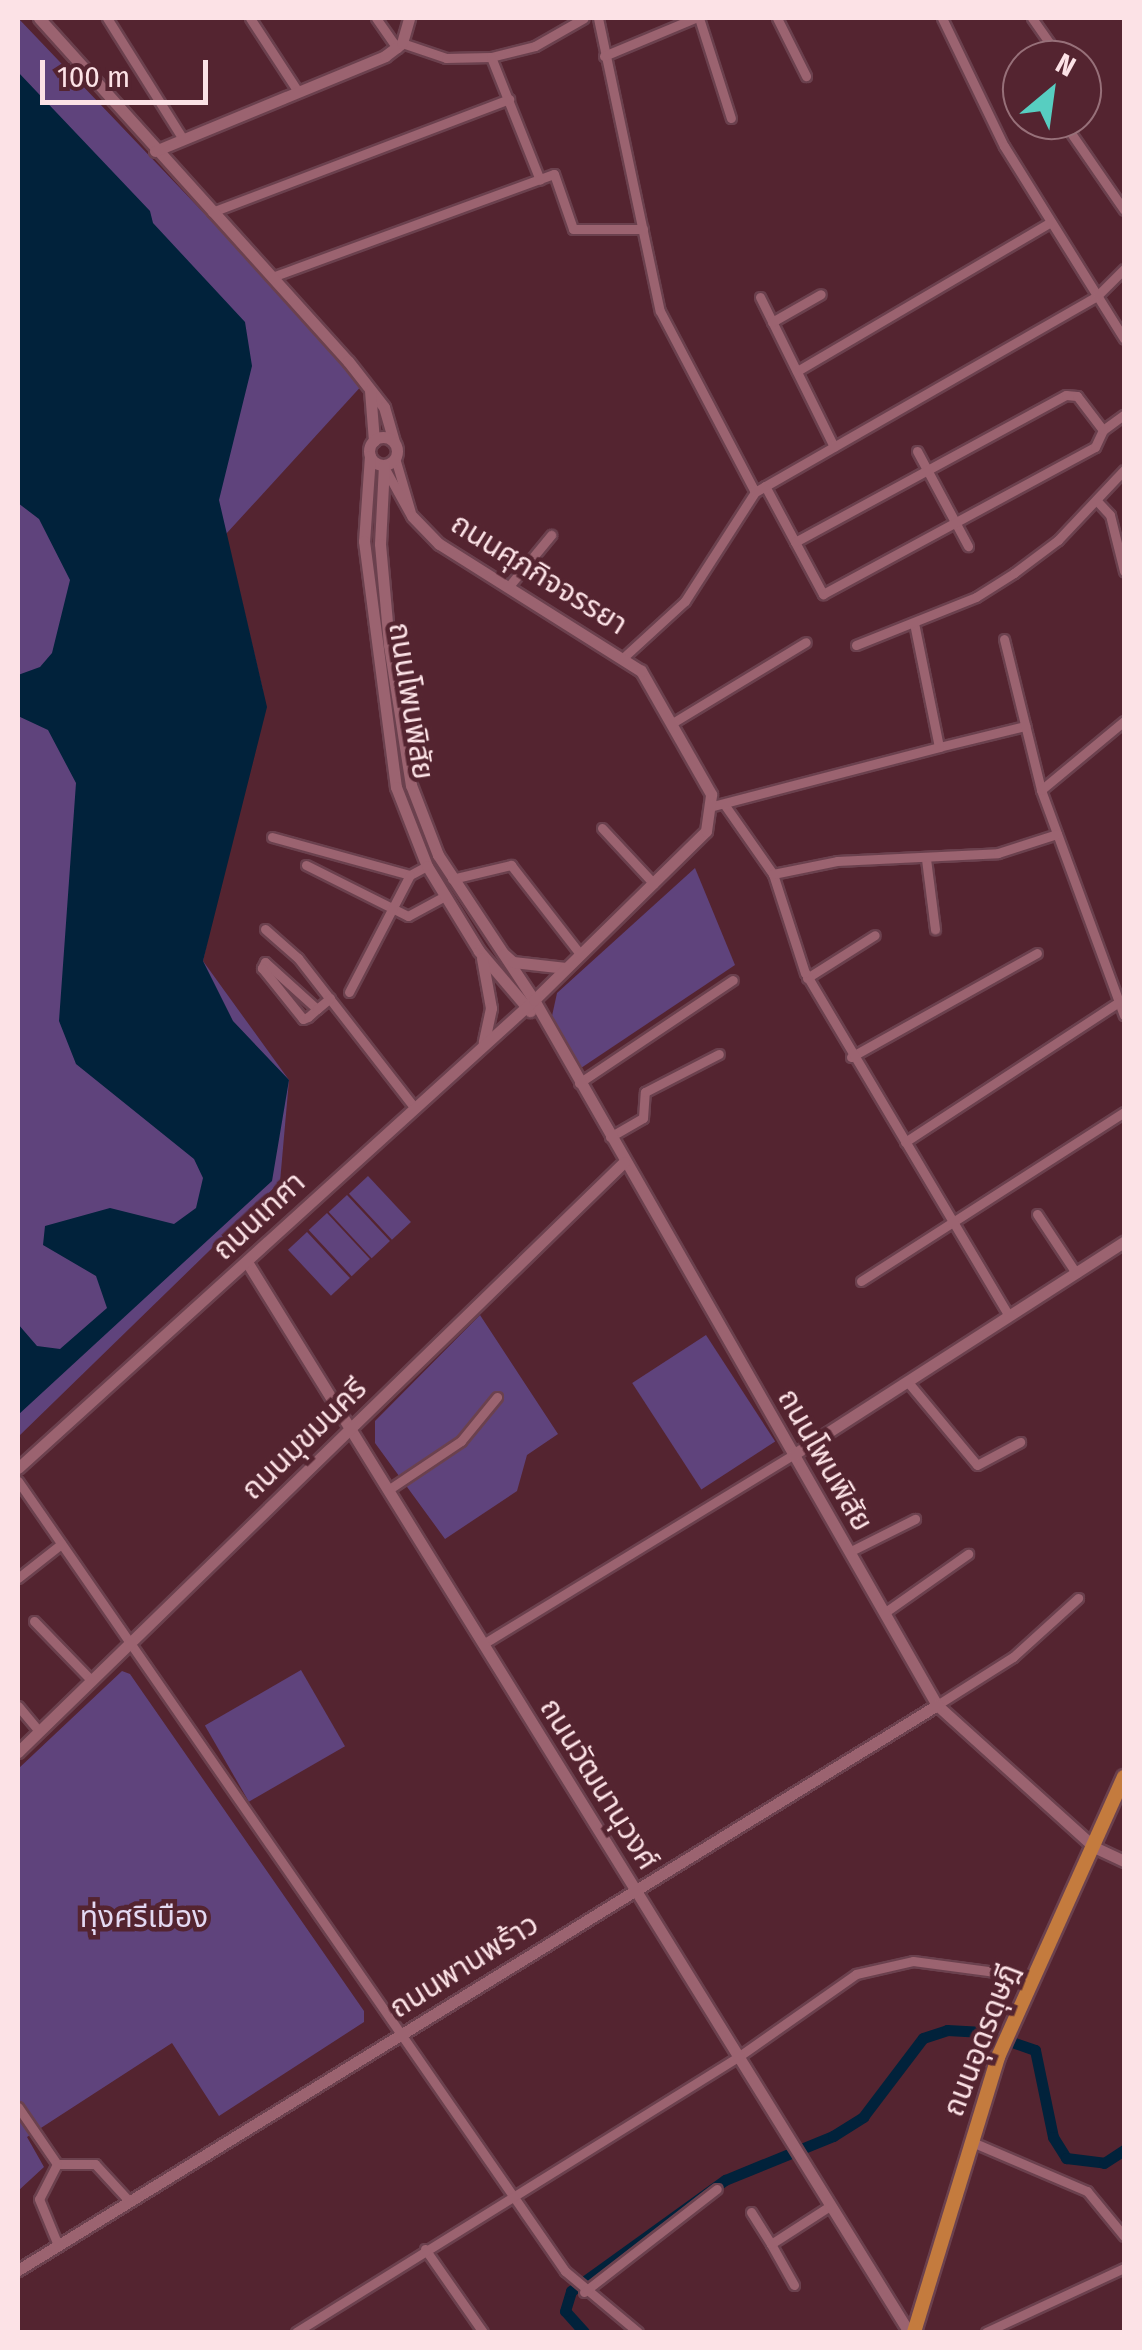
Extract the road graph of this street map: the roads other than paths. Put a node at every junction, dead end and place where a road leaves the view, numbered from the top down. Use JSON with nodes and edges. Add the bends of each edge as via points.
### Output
{"nodes":[{"id":1,"x":39,"y":18,"type":"edge"},
{"id":2,"x":106,"y":18,"type":"edge"},
{"id":3,"x":250,"y":18,"type":"edge"},
{"id":4,"x":376,"y":18,"type":"edge"},
{"id":5,"x":408,"y":18,"type":"edge"},
{"id":6,"x":584,"y":18,"type":"edge"},
{"id":7,"x":598,"y":18,"type":"edge"},
{"id":8,"x":697,"y":18,"type":"edge"},
{"id":9,"x":777,"y":18,"type":"edge"},
{"id":10,"x":942,"y":18,"type":"edge"},
{"id":11,"x":1032,"y":18,"type":"edge"},
{"id":12,"x":1047,"y":40,"type":"edge"},
{"id":13,"x":400,"y":46,"type":"junction"},
{"id":14,"x":604,"y":56,"type":"junction"},
{"id":15,"x":491,"y":57,"type":"junction"},
{"id":16,"x":806,"y":76,"type":"dead end"},
{"id":17,"x":297,"y":90,"type":"junction"},
{"id":18,"x":509,"y":100,"type":"junction"},
{"id":19,"x":731,"y":118,"type":"dead end"},
{"id":20,"x":183,"y":139,"type":"junction"},
{"id":21,"x":1076,"y":140,"type":"edge"},
{"id":22,"x":155,"y":152,"type":"junction"},
{"id":23,"x":540,"y":180,"type":"junction"},
{"id":24,"x":1124,"y":210,"type":"edge"},
{"id":25,"x":212,"y":212,"type":"junction"},
{"id":26,"x":1051,"y":222,"type":"junction"},
{"id":27,"x":643,"y":229,"type":"junction"},
{"id":28,"x":1124,"y":269,"type":"edge"},
{"id":29,"x":272,"y":277,"type":"junction"},
{"id":30,"x":821,"y":294,"type":"dead end"},
{"id":31,"x":1097,"y":296,"type":"junction"},
{"id":32,"x":760,"y":297,"type":"dead end"},
{"id":33,"x":772,"y":322,"type":"junction"},
{"id":34,"x":1124,"y":340,"type":"edge"},
{"id":35,"x":797,"y":371,"type":"junction"},
{"id":36,"x":370,"y":390,"type":"junction"},
{"id":37,"x":1124,"y":415,"type":"edge"},
{"id":38,"x":1102,"y":430,"type":"junction"},
{"id":39,"x":374,"y":441,"type":"junction"},
{"id":40,"x":394,"y":442,"type":"junction"},
{"id":41,"x":834,"y":447,"type":"junction"},
{"id":42,"x":917,"y":450,"type":"dead end"},
{"id":43,"x":370,"y":456,"type":"junction"},
{"id":44,"x":389,"y":462,"type":"junction"},
{"id":45,"x":928,"y":470,"type":"junction"},
{"id":46,"x":1124,"y":470,"type":"edge"},
{"id":47,"x":760,"y":489,"type":"junction"},
{"id":48,"x":381,"y":500,"type":"junction"},
{"id":49,"x":1096,"y":501,"type":"junction"},
{"id":50,"x":399,"y":502,"type":"junction"},
{"id":51,"x":412,"y":516,"type":"junction"},
{"id":52,"x":956,"y":524,"type":"junction"},
{"id":53,"x":551,"y":535,"type":"dead end"},
{"id":54,"x":795,"y":542,"type":"junction"},
{"id":55,"x":968,"y":546,"type":"dead end"},
{"id":56,"x":1124,"y":571,"type":"edge"},
{"id":57,"x":510,"y":585,"type":"junction"},
{"id":58,"x":914,"y":623,"type":"junction"},
{"id":59,"x":1004,"y":639,"type":"dead end"},
{"id":60,"x":806,"y":642,"type":"dead end"},
{"id":61,"x":856,"y":645,"type":"dead end"},
{"id":62,"x":625,"y":656,"type":"junction"},
{"id":63,"x":674,"y":722,"type":"junction"},
{"id":64,"x":1124,"y":722,"type":"edge"},
{"id":65,"x":1026,"y":726,"type":"junction"},
{"id":66,"x":940,"y":747,"type":"junction"},
{"id":67,"x":1041,"y":790,"type":"junction"},
{"id":68,"x":719,"y":805,"type":"junction"},
{"id":69,"x":602,"y":828,"type":"dead end"},
{"id":70,"x":1056,"y":834,"type":"junction"},
{"id":71,"x":272,"y":837,"type":"dead end"},
{"id":72,"x":926,"y":859,"type":"junction"},
{"id":73,"x":306,"y":865,"type":"dead end"},
{"id":74,"x":427,"y":866,"type":"junction"},
{"id":75,"x":773,"y":874,"type":"junction"},
{"id":76,"x":410,"y":875,"type":"junction"},
{"id":77,"x":452,"y":879,"type":"junction"},
{"id":78,"x":654,"y":884,"type":"junction"},
{"id":79,"x":445,"y":896,"type":"junction"},
{"id":80,"x":395,"y":910,"type":"junction"},
{"id":81,"x":265,"y":929,"type":"dead end"},
{"id":82,"x":934,"y":929,"type":"dead end"},
{"id":83,"x":875,"y":935,"type":"dead end"},
{"id":84,"x":494,"y":945,"type":"junction"},
{"id":85,"x":479,"y":951,"type":"junction"},
{"id":86,"x":580,"y":954,"type":"junction"},
{"id":87,"x":1036,"y":954,"type":"dead end"},
{"id":88,"x":566,"y":968,"type":"junction"},
{"id":89,"x":807,"y":978,"type":"junction"},
{"id":90,"x":733,"y":980,"type":"dead end"},
{"id":91,"x":1124,"y":981,"type":"edge"},
{"id":92,"x":1113,"y":988,"type":"junction"},
{"id":93,"x":349,"y":992,"type":"dead end"},
{"id":94,"x":330,"y":998,"type":"junction"},
{"id":95,"x":1119,"y":1002,"type":"junction"},
{"id":96,"x":530,"y":1003,"type":"junction"},
{"id":97,"x":317,"y":1009,"type":"junction"},
{"id":98,"x":1124,"y":1015,"type":"edge"},
{"id":99,"x":484,"y":1042,"type":"junction"},
{"id":100,"x":718,"y":1054,"type":"dead end"},
{"id":101,"x":851,"y":1057,"type":"junction"},
{"id":102,"x":579,"y":1083,"type":"junction"},
{"id":103,"x":414,"y":1107,"type":"junction"},
{"id":104,"x":1124,"y":1112,"type":"edge"},
{"id":105,"x":610,"y":1137,"type":"junction"},
{"id":106,"x":905,"y":1142,"type":"junction"},
{"id":107,"x":624,"y":1162,"type":"junction"},
{"id":108,"x":1037,"y":1214,"type":"dead end"},
{"id":109,"x":954,"y":1224,"type":"junction"},
{"id":110,"x":1124,"y":1242,"type":"edge"},
{"id":111,"x":246,"y":1262,"type":"junction"},
{"id":112,"x":1076,"y":1273,"type":"junction"},
{"id":113,"x":861,"y":1281,"type":"dead end"},
{"id":114,"x":1009,"y":1316,"type":"junction"},
{"id":115,"x":907,"y":1381,"type":"junction"},
{"id":116,"x":497,"y":1397,"type":"dead end"},
{"id":117,"x":350,"y":1429,"type":"junction"},
{"id":118,"x":1020,"y":1442,"type":"dead end"},
{"id":119,"x":793,"y":1455,"type":"junction"},
{"id":120,"x":18,"y":1468,"type":"edge"},
{"id":121,"x":18,"y":1482,"type":"edge"},
{"id":122,"x":388,"y":1490,"type":"junction"},
{"id":123,"x":915,"y":1519,"type":"dead end"},
{"id":124,"x":62,"y":1544,"type":"junction"},
{"id":125,"x":849,"y":1552,"type":"junction"},
{"id":126,"x":968,"y":1554,"type":"dead end"},
{"id":127,"x":18,"y":1578,"type":"edge"},
{"id":128,"x":1078,"y":1598,"type":"dead end"},
{"id":129,"x":884,"y":1613,"type":"junction"},
{"id":130,"x":34,"y":1621,"type":"dead end"},
{"id":131,"x":131,"y":1642,"type":"junction"},
{"id":132,"x":482,"y":1644,"type":"junction"},
{"id":133,"x":91,"y":1680,"type":"junction"},
{"id":134,"x":937,"y":1704,"type":"junction"},
{"id":135,"x":18,"y":1706,"type":"edge"},
{"id":136,"x":39,"y":1731,"type":"junction"},
{"id":137,"x":18,"y":1752,"type":"edge"},
{"id":138,"x":1124,"y":1776,"type":"edge"},
{"id":139,"x":1094,"y":1847,"type":"junction"},
{"id":140,"x":1124,"y":1861,"type":"edge"},
{"id":141,"x":635,"y":1890,"type":"junction"},
{"id":142,"x":1032,"y":1977,"type":"junction"},
{"id":143,"x":397,"y":2036,"type":"junction"},
{"id":144,"x":738,"y":2057,"type":"junction"},
{"id":145,"x":18,"y":2107,"type":"edge"},
{"id":146,"x":972,"y":2142,"type":"junction"},
{"id":147,"x":57,"y":2164,"type":"junction"},
{"id":148,"x":717,"y":2189,"type":"dead end"},
{"id":149,"x":510,"y":2194,"type":"junction"},
{"id":150,"x":129,"y":2201,"type":"junction"},
{"id":151,"x":830,"y":2206,"type":"junction"},
{"id":152,"x":751,"y":2212,"type":"dead end"},
{"id":153,"x":1124,"y":2236,"type":"edge"},
{"id":154,"x":771,"y":2244,"type":"junction"},
{"id":155,"x":58,"y":2245,"type":"junction"},
{"id":156,"x":425,"y":2249,"type":"junction"},
{"id":157,"x":1124,"y":2268,"type":"edge"},
{"id":158,"x":18,"y":2270,"type":"edge"},
{"id":159,"x":794,"y":2285,"type":"dead end"},
{"id":160,"x":584,"y":2292,"type":"junction"},
{"id":161,"x":296,"y":2332,"type":"edge"},
{"id":162,"x":483,"y":2332,"type":"edge"},
{"id":163,"x":638,"y":2332,"type":"edge"},
{"id":164,"x":912,"y":2332,"type":"edge"},
{"id":165,"x":986,"y":2332,"type":"edge"}],
"edges":[{"from":1,"to":22,"type":"street"},
{"from":2,"to":20,"type":"street"},
{"from":3,"to":17,"type":"street"},
{"from":4,"to":13,"type":"street"},
{"from":5,"to":13,"type":"street"},
{"from":6,"to":15,"type":"street","via":[[535,46]]},
{"from":7,"to":14,"type":"street"},
{"from":8,"to":14,"type":"street"},
{"from":8,"to":19,"type":"street"},
{"from":9,"to":16,"type":"street"},
{"from":10,"to":26,"type":"street","via":[[1004,146]]},
{"from":11,"to":12,"type":"street"},
{"from":13,"to":15,"type":"street","via":[[446,58]]},
{"from":13,"to":17,"type":"street"},
{"from":14,"to":27,"type":"street"},
{"from":15,"to":18,"type":"street"},
{"from":17,"to":20,"type":"street"},
{"from":18,"to":23,"type":"street"},
{"from":18,"to":25,"type":"street"},
{"from":20,"to":22,"type":"street"},
{"from":21,"to":24,"type":"street"},
{"from":22,"to":25,"type":"street"},
{"from":23,"to":27,"type":"street","via":[[557,176],[574,230]]},
{"from":23,"to":29,"type":"street"},
{"from":25,"to":29,"type":"street"},
{"from":26,"to":31,"type":"street"},
{"from":26,"to":35,"type":"street"},
{"from":27,"to":47,"type":"street","via":[[660,310]]},
{"from":28,"to":31,"type":"street"},
{"from":29,"to":36,"type":"street"},
{"from":30,"to":33,"type":"street"},
{"from":31,"to":34,"type":"street"},
{"from":31,"to":41,"type":"street"},
{"from":32,"to":33,"type":"street"},
{"from":33,"to":35,"type":"street"},
{"from":35,"to":41,"type":"street"},
{"from":36,"to":39,"type":"street"},
{"from":36,"to":40,"type":"street","via":[[390,418]]},
{"from":37,"to":38,"type":"street"},
{"from":38,"to":45,"type":"street","via":[[1077,396],[1066,395]]},
{"from":38,"to":52,"type":"street","via":[[1095,447]]},
{"from":39,"to":40,"type":"street"},
{"from":39,"to":43,"type":"street","name":"ถนนโพนพิสัย"},
{"from":40,"to":44,"type":"street","name":"ถนนโพนพิสัย"},
{"from":41,"to":47,"type":"street"},
{"from":42,"to":45,"type":"street"},
{"from":43,"to":44,"type":"street"},
{"from":43,"to":74,"type":"street","name":"ถนนโพนพิสัย","via":[[364,541],[385,720],[396,787]]},
{"from":44,"to":48,"type":"street","name":"ถนนโพนพิสัย"},
{"from":44,"to":50,"type":"street","name":"ถนนศุภกิจจรรยา"},
{"from":44,"to":51,"type":"street","name":"ถนนศุภกิจจรรยา"},
{"from":45,"to":52,"type":"street"},
{"from":45,"to":54,"type":"street"},
{"from":46,"to":49,"type":"street"},
{"from":47,"to":54,"type":"street"},
{"from":47,"to":62,"type":"street","via":[[685,601]]},
{"from":48,"to":50,"type":"street"},
{"from":48,"to":77,"type":"street","name":"ถนนโพนพิสัย","via":[[389,644],[410,785]]},
{"from":49,"to":56,"type":"street","via":[[1110,515]]},
{"from":49,"to":58,"type":"street","via":[[1014,573]]},
{"from":50,"to":51,"type":"street","name":"ถนนศุภกิจจรรยา"},
{"from":51,"to":57,"type":"street","name":"ถนนศุภกิจจรรยา","via":[[440,544]]},
{"from":52,"to":54,"type":"street","via":[[824,594]]},
{"from":52,"to":55,"type":"street"},
{"from":53,"to":57,"type":"street"},
{"from":57,"to":62,"type":"street","name":"ถนนศุภกิจจรรยา"},
{"from":58,"to":61,"type":"street"},
{"from":58,"to":66,"type":"street"},
{"from":59,"to":65,"type":"street"},
{"from":60,"to":63,"type":"street"},
{"from":62,"to":63,"type":"street","name":"ถนนศุภกิจจรรยา"},
{"from":63,"to":68,"type":"street","name":"ถนนศุภกิจจรรยา"},
{"from":64,"to":67,"type":"street"},
{"from":65,"to":66,"type":"street"},
{"from":65,"to":67,"type":"street"},
{"from":66,"to":68,"type":"street"},
{"from":67,"to":70,"type":"street"},
{"from":68,"to":75,"type":"street"},
{"from":68,"to":78,"type":"street","via":[[706,831]]},
{"from":69,"to":78,"type":"street"},
{"from":70,"to":72,"type":"street","via":[[998,852]]},
{"from":70,"to":92,"type":"street"},
{"from":71,"to":76,"type":"street"},
{"from":72,"to":75,"type":"street","via":[[837,861]]},
{"from":72,"to":82,"type":"street"},
{"from":73,"to":80,"type":"street"},
{"from":74,"to":76,"type":"street"},
{"from":74,"to":79,"type":"street","name":"ถนนโพนพิสัย"},
{"from":75,"to":89,"type":"street"},
{"from":76,"to":80,"type":"street"},
{"from":77,"to":84,"type":"street","name":"ถนนโพนพิสัย"},
{"from":77,"to":86,"type":"street","via":[[510,866]]},
{"from":78,"to":86,"type":"street"},
{"from":79,"to":80,"type":"street","via":[[415,915]]},
{"from":79,"to":85,"type":"street","name":"ถนนโพนพิสัย"},
{"from":80,"to":93,"type":"street"},
{"from":81,"to":94,"type":"street"},
{"from":83,"to":89,"type":"street"},
{"from":84,"to":88,"type":"street","via":[[513,962]]},
{"from":84,"to":96,"type":"street","name":"ถนนโพนพิสัย"},
{"from":85,"to":96,"type":"street","name":"ถนนโพนพิสัย"},
{"from":85,"to":99,"type":"street","via":[[490,982]]},
{"from":86,"to":88,"type":"street"},
{"from":87,"to":101,"type":"street"},
{"from":88,"to":96,"type":"street"},
{"from":89,"to":101,"type":"street"},
{"from":90,"to":102,"type":"street"},
{"from":91,"to":92,"type":"street"},
{"from":92,"to":95,"type":"street"},
{"from":94,"to":97,"type":"street"},
{"from":94,"to":103,"type":"street"},
{"from":95,"to":98,"type":"street"},
{"from":95,"to":106,"type":"street"},
{"from":96,"to":99,"type":"street","name":"ถนนเทศา"},
{"from":96,"to":102,"type":"street","name":"ถนนโพนพิสัย"},
{"from":97,"to":97,"type":"street","via":[[303,1019],[262,968],[265,962]]},
{"from":99,"to":103,"type":"street","name":"ถนนเทศา"},
{"from":100,"to":105,"type":"street","via":[[646,1092],[643,1118]]},
{"from":101,"to":106,"type":"street"},
{"from":102,"to":105,"type":"street","name":"ถนนโพนพิสัย"},
{"from":103,"to":111,"type":"street","name":"ถนนเทศา"},
{"from":104,"to":109,"type":"street"},
{"from":105,"to":107,"type":"street","name":"ถนนโพนพิสัย"},
{"from":106,"to":109,"type":"street"},
{"from":107,"to":117,"type":"street","name":"ถนนมุขมนครี"},
{"from":107,"to":119,"type":"street","name":"ถนนโพนพิสัย"},
{"from":108,"to":112,"type":"street"},
{"from":109,"to":113,"type":"street"},
{"from":109,"to":114,"type":"street"},
{"from":110,"to":112,"type":"street"},
{"from":111,"to":117,"type":"street","name":"ถนนวัฒนานุวงศ์"},
{"from":111,"to":120,"type":"street","name":"ถนนเทศา"},
{"from":112,"to":114,"type":"street"},
{"from":114,"to":115,"type":"street"},
{"from":115,"to":118,"type":"street","via":[[978,1465]]},
{"from":115,"to":119,"type":"street"},
{"from":116,"to":122,"type":"street","via":[[461,1441]]},
{"from":117,"to":122,"type":"street","name":"ถนนวัฒนานุวงศ์"},
{"from":117,"to":131,"type":"street","name":"ถนนมุขมนครี"},
{"from":119,"to":125,"type":"street","name":"ถนนโพนพิสัย"},
{"from":119,"to":132,"type":"street"},
{"from":121,"to":124,"type":"street"},
{"from":122,"to":132,"type":"street","name":"ถนนวัฒนานุวงศ์"},
{"from":123,"to":125,"type":"street"},
{"from":124,"to":127,"type":"street"},
{"from":124,"to":131,"type":"street"},
{"from":125,"to":129,"type":"street","name":"ถนนโพนพิสัย"},
{"from":126,"to":129,"type":"street"},
{"from":128,"to":134,"type":"street","via":[[1013,1657]]},
{"from":129,"to":134,"type":"street","name":"ถนนโพนพิสัย"},
{"from":130,"to":133,"type":"street"},
{"from":131,"to":133,"type":"street","name":"ถนนมุขมนครี"},
{"from":131,"to":143,"type":"street"},
{"from":132,"to":141,"type":"street","name":"ถนนวัฒนานุวงศ์"},
{"from":133,"to":136,"type":"street","name":"ถนนมุขมนครี"},
{"from":134,"to":139,"type":"street","name":"ถนนโพนพิสัย"},
{"from":134,"to":141,"type":"street","name":"ถนนพานพร้าว"},
{"from":135,"to":136,"type":"street"},
{"from":136,"to":137,"type":"street","name":"ถนนมุขมนครี"},
{"from":138,"to":139,"type":"main road","name":"ถนนอุดรดุษฎี"},
{"from":139,"to":140,"type":"street","name":"ถนนโพนพิสัย"},
{"from":139,"to":142,"type":"main road","name":"ถนนอุดรดุษฎี"},
{"from":141,"to":143,"type":"street","name":"ถนนพานพร้าว"},
{"from":141,"to":144,"type":"street","name":"ถนนวัฒนานุวงศ์"},
{"from":142,"to":144,"type":"street","via":[[892,1962],[856,1974]]},
{"from":142,"to":146,"type":"main road","name":"ถนนอุดรดุษฎี"},
{"from":143,"to":149,"type":"street"},
{"from":143,"to":150,"type":"street","name":"ถนนพานพร้าว"},
{"from":144,"to":149,"type":"street"},
{"from":144,"to":151,"type":"street","name":"ถนนวัฒนานุวงศ์"},
{"from":145,"to":147,"type":"street"},
{"from":146,"to":153,"type":"street","via":[[1087,2192]]},
{"from":146,"to":164,"type":"main road","name":"ถนนอุดรดุษฎี"},
{"from":147,"to":150,"type":"street","via":[[95,2164]]},
{"from":147,"to":155,"type":"street","via":[[39,2199]]},
{"from":148,"to":160,"type":"street"},
{"from":149,"to":156,"type":"street"},
{"from":149,"to":160,"type":"street"},
{"from":150,"to":155,"type":"street","name":"ถนนพานพร้าว"},
{"from":151,"to":154,"type":"street"},
{"from":151,"to":164,"type":"street","name":"ถนนวัฒนานุวงศ์"},
{"from":152,"to":154,"type":"street"},
{"from":154,"to":159,"type":"street"},
{"from":155,"to":158,"type":"street","name":"ถนนพานพร้าว"},
{"from":156,"to":161,"type":"street"},
{"from":156,"to":162,"type":"street"},
{"from":157,"to":165,"type":"street"},
{"from":160,"to":163,"type":"street"}]}
